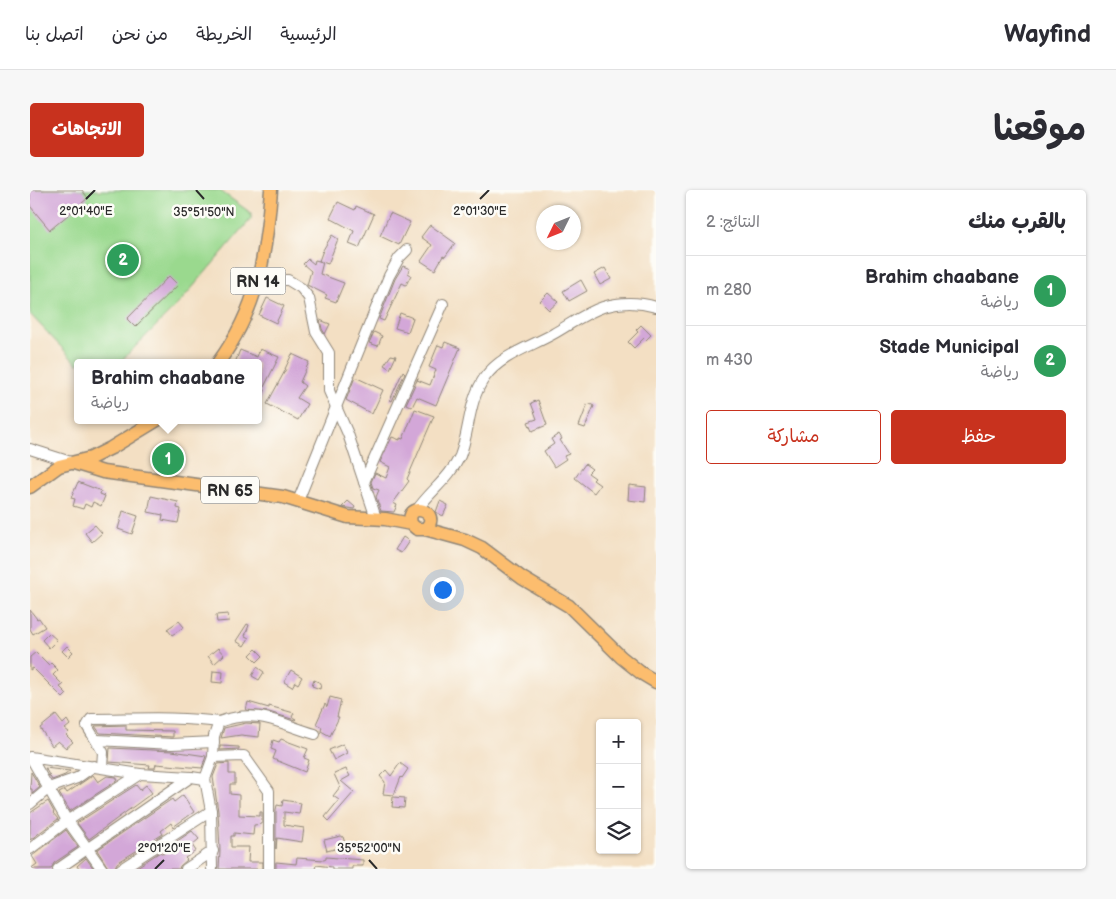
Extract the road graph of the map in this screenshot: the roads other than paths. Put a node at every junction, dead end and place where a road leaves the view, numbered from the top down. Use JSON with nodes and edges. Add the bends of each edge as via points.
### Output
{"nodes":[{"id":1,"x":271,"y":190,"type":"edge"},
{"id":2,"x":407,"y":250,"type":"dead end"},
{"id":3,"x":255,"y":292,"type":"junction"},
{"id":4,"x":442,"y":304,"type":"dead end"},
{"id":5,"x":656,"y":307,"type":"edge"},
{"id":6,"x":221,"y":359,"type":"edge"},
{"id":7,"x":336,"y":406,"type":"junction"},
{"id":8,"x":150,"y":424,"type":"edge"},
{"id":9,"x":30,"y":449,"type":"edge"},
{"id":10,"x":74,"y":463,"type":"junction"},
{"id":11,"x":364,"y":482,"type":"junction"},
{"id":12,"x":30,"y":487,"type":"edge"},
{"id":13,"x":298,"y":501,"type":"junction"},
{"id":14,"x":422,"y":512,"type":"junction"},
{"id":15,"x":380,"y":518,"type":"junction"},
{"id":16,"x":411,"y":524,"type":"junction"},
{"id":17,"x":425,"y":529,"type":"junction"},
{"id":18,"x":454,"y":537,"type":"junction"},
{"id":19,"x":656,"y":682,"type":"edge"},
{"id":20,"x":218,"y":722,"type":"junction"},
{"id":21,"x":315,"y":734,"type":"dead end"},
{"id":22,"x":97,"y":740,"type":"junction"},
{"id":23,"x":214,"y":742,"type":"junction"},
{"id":24,"x":213,"y":757,"type":"junction"},
{"id":25,"x":30,"y":758,"type":"edge"},
{"id":26,"x":98,"y":766,"type":"junction"},
{"id":27,"x":140,"y":774,"type":"junction"},
{"id":28,"x":191,"y":777,"type":"junction"},
{"id":29,"x":205,"y":779,"type":"junction"},
{"id":30,"x":49,"y":788,"type":"junction"},
{"id":31,"x":30,"y":804,"type":"edge"},
{"id":32,"x":211,"y":810,"type":"junction"},
{"id":33,"x":67,"y":821,"type":"junction"},
{"id":34,"x":87,"y":848,"type":"junction"},
{"id":35,"x":30,"y":849,"type":"edge"},
{"id":36,"x":213,"y":851,"type":"junction"},
{"id":37,"x":58,"y":869,"type":"edge"},
{"id":38,"x":102,"y":869,"type":"edge"},
{"id":39,"x":121,"y":869,"type":"edge"},
{"id":40,"x":186,"y":869,"type":"edge"},
{"id":41,"x":212,"y":869,"type":"edge"},
{"id":42,"x":269,"y":869,"type":"edge"}],
"edges":[{"from":1,"to":3,"type":"main road","number":"RN 14","via":[[263,262]]},
{"from":2,"to":7,"type":"street","via":[[390,276]]},
{"from":3,"to":6,"type":"main road","number":"RN 14","via":[[246,318]]},
{"from":3,"to":7,"type":"street","via":[[277,280],[288,280],[309,298],[316,332],[328,353],[329,391]]},
{"from":4,"to":11,"type":"street"},
{"from":5,"to":14,"type":"street","via":[[619,304],[588,313],[495,366],[475,394],[459,457]]},
{"from":7,"to":11,"type":"street"},
{"from":7,"to":13,"type":"street"},
{"from":8,"to":10,"type":"main road","via":[[111,448]]},
{"from":9,"to":10,"type":"street"},
{"from":10,"to":12,"type":"main road","via":[[59,466]]},
{"from":10,"to":13,"type":"main road","number":"RN 65","via":[[103,472]]},
{"from":11,"to":15,"type":"street"},
{"from":13,"to":15,"type":"main road","number":"RN 65","via":[[348,517]]},
{"from":14,"to":15,"type":"main road","number":"RN 65"},
{"from":14,"to":16,"type":"main road","via":[[410,517]]},
{"from":14,"to":17,"type":"main road","via":[[429,523]]},
{"from":14,"to":18,"type":"main road","number":"RN 65"},
{"from":15,"to":16,"type":"main road","number":"RN 65"},
{"from":16,"to":17,"type":"main road","number":"RN 65","via":[[417,529]]},
{"from":17,"to":18,"type":"main road","number":"RN 65"},
{"from":18,"to":19,"type":"main road","number":"RN 65","via":[[482,548],[522,578],[569,606],[626,662]]},
{"from":20,"to":21,"type":"street","via":[[235,716],[256,715]]},
{"from":20,"to":22,"type":"street","via":[[164,718],[91,719],[87,726]]},
{"from":20,"to":23,"type":"street"},
{"from":22,"to":23,"type":"street","via":[[172,744]]},
{"from":22,"to":26,"type":"street","via":[[103,752]]},
{"from":23,"to":24,"type":"street"},
{"from":24,"to":29,"type":"street"},
{"from":24,"to":42,"type":"street","via":[[244,756],[269,791]]},
{"from":25,"to":26,"type":"street"},
{"from":25,"to":30,"type":"street"},
{"from":26,"to":27,"type":"street"},
{"from":26,"to":30,"type":"street"},
{"from":27,"to":28,"type":"street"},
{"from":27,"to":33,"type":"street"},
{"from":28,"to":29,"type":"street"},
{"from":28,"to":34,"type":"street"},
{"from":29,"to":32,"type":"street"},
{"from":30,"to":31,"type":"street"},
{"from":30,"to":33,"type":"street"},
{"from":32,"to":36,"type":"street"},
{"from":32,"to":39,"type":"street"},
{"from":33,"to":34,"type":"street"},
{"from":33,"to":35,"type":"street"},
{"from":34,"to":37,"type":"street"},
{"from":34,"to":38,"type":"street"},
{"from":36,"to":40,"type":"street"},
{"from":36,"to":41,"type":"street"}]}
